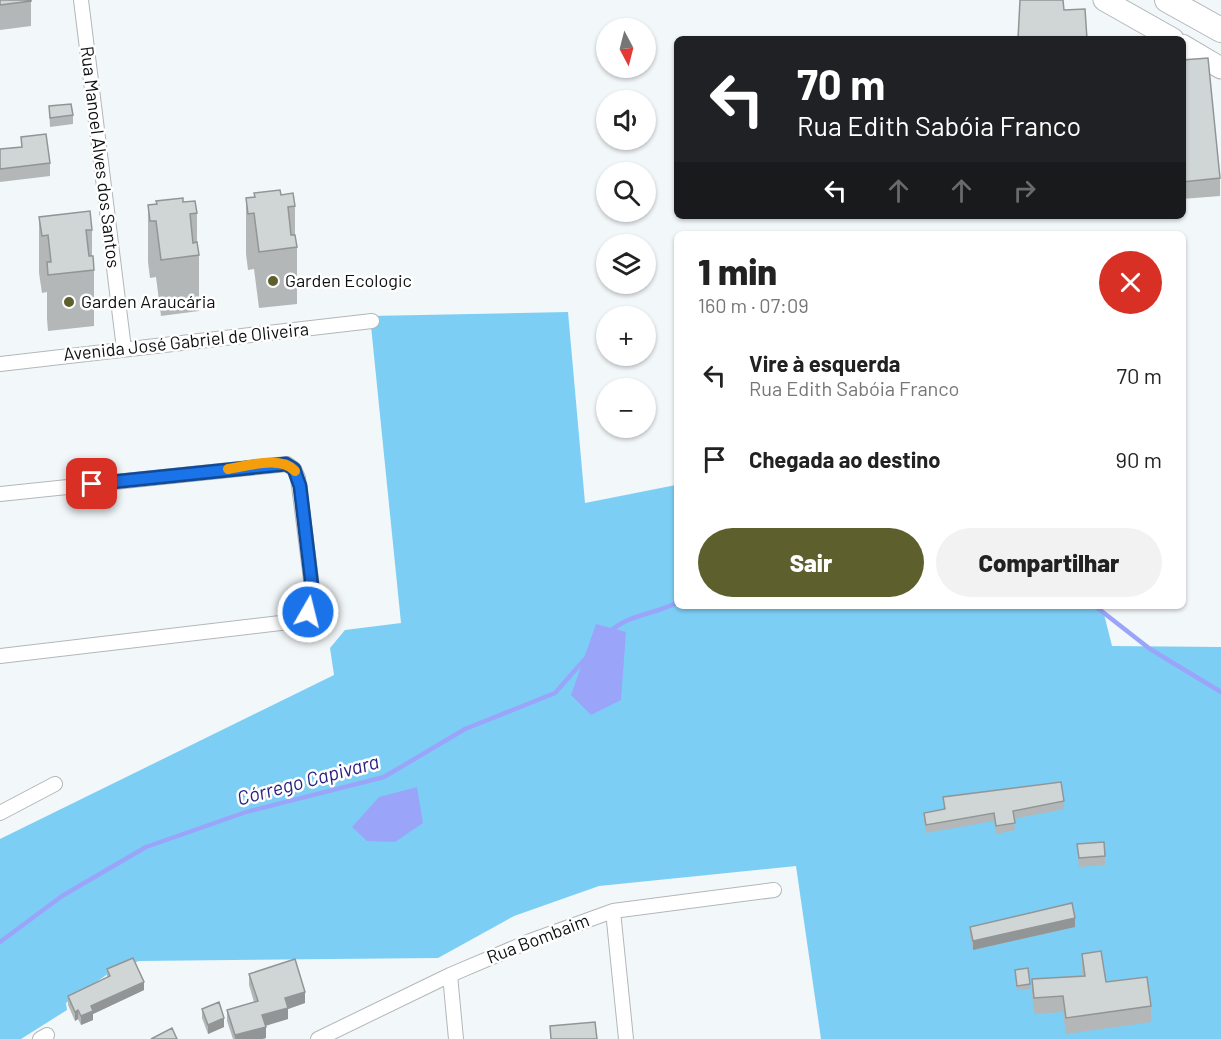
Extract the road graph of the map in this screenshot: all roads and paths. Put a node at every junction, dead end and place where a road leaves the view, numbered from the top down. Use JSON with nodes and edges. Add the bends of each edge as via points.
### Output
{"nodes":[{"id":1,"x":81,"y":0,"type":"edge"},
{"id":2,"x":1104,"y":0,"type":"edge"},
{"id":3,"x":1167,"y":0,"type":"edge"},
{"id":4,"x":1220,"y":29,"type":"edge"},
{"id":5,"x":1168,"y":36,"type":"edge"},
{"id":6,"x":1186,"y":47,"type":"edge"},
{"id":7,"x":1221,"y":68,"type":"edge"},
{"id":8,"x":372,"y":321,"type":"dead end"},
{"id":9,"x":124,"y":349,"type":"junction"},
{"id":10,"x":0,"y":363,"type":"edge"},
{"id":11,"x":0,"y":494,"type":"edge"},
{"id":12,"x":0,"y":656,"type":"edge"},
{"id":13,"x":55,"y":784,"type":"dead end"},
{"id":14,"x":0,"y":813,"type":"edge"},
{"id":15,"x":774,"y":890,"type":"dead end"},
{"id":16,"x":613,"y":911,"type":"junction"},
{"id":17,"x":450,"y":975,"type":"junction"},
{"id":18,"x":318,"y":1039,"type":"edge"},
{"id":19,"x":456,"y":1039,"type":"edge"},
{"id":20,"x":626,"y":1039,"type":"edge"}],
"edges":[{"from":1,"to":9,"type":"street","name":"Rua Manoel Alves dos Santos"},
{"from":2,"to":5,"type":"main road"},
{"from":3,"to":4,"type":"highway"},
{"from":6,"to":7,"type":"main road"},
{"from":8,"to":9,"type":"street","name":"Avenida José Gabriel de Oliveira"},
{"from":9,"to":10,"type":"street","name":"Avenida José Gabriel de Oliveira"},
{"from":11,"to":12,"type":"street","via":[[286,464],[294,469],[300,486],[313,595],[308,612],[289,622]]},
{"from":13,"to":14,"type":"street"},
{"from":15,"to":16,"type":"street","name":"Rua Bombaim"},
{"from":16,"to":17,"type":"street","name":"Rua Bombaim"},
{"from":16,"to":20,"type":"street"},
{"from":17,"to":18,"type":"street","name":"Rua Bombaim"},
{"from":17,"to":19,"type":"street"}]}
